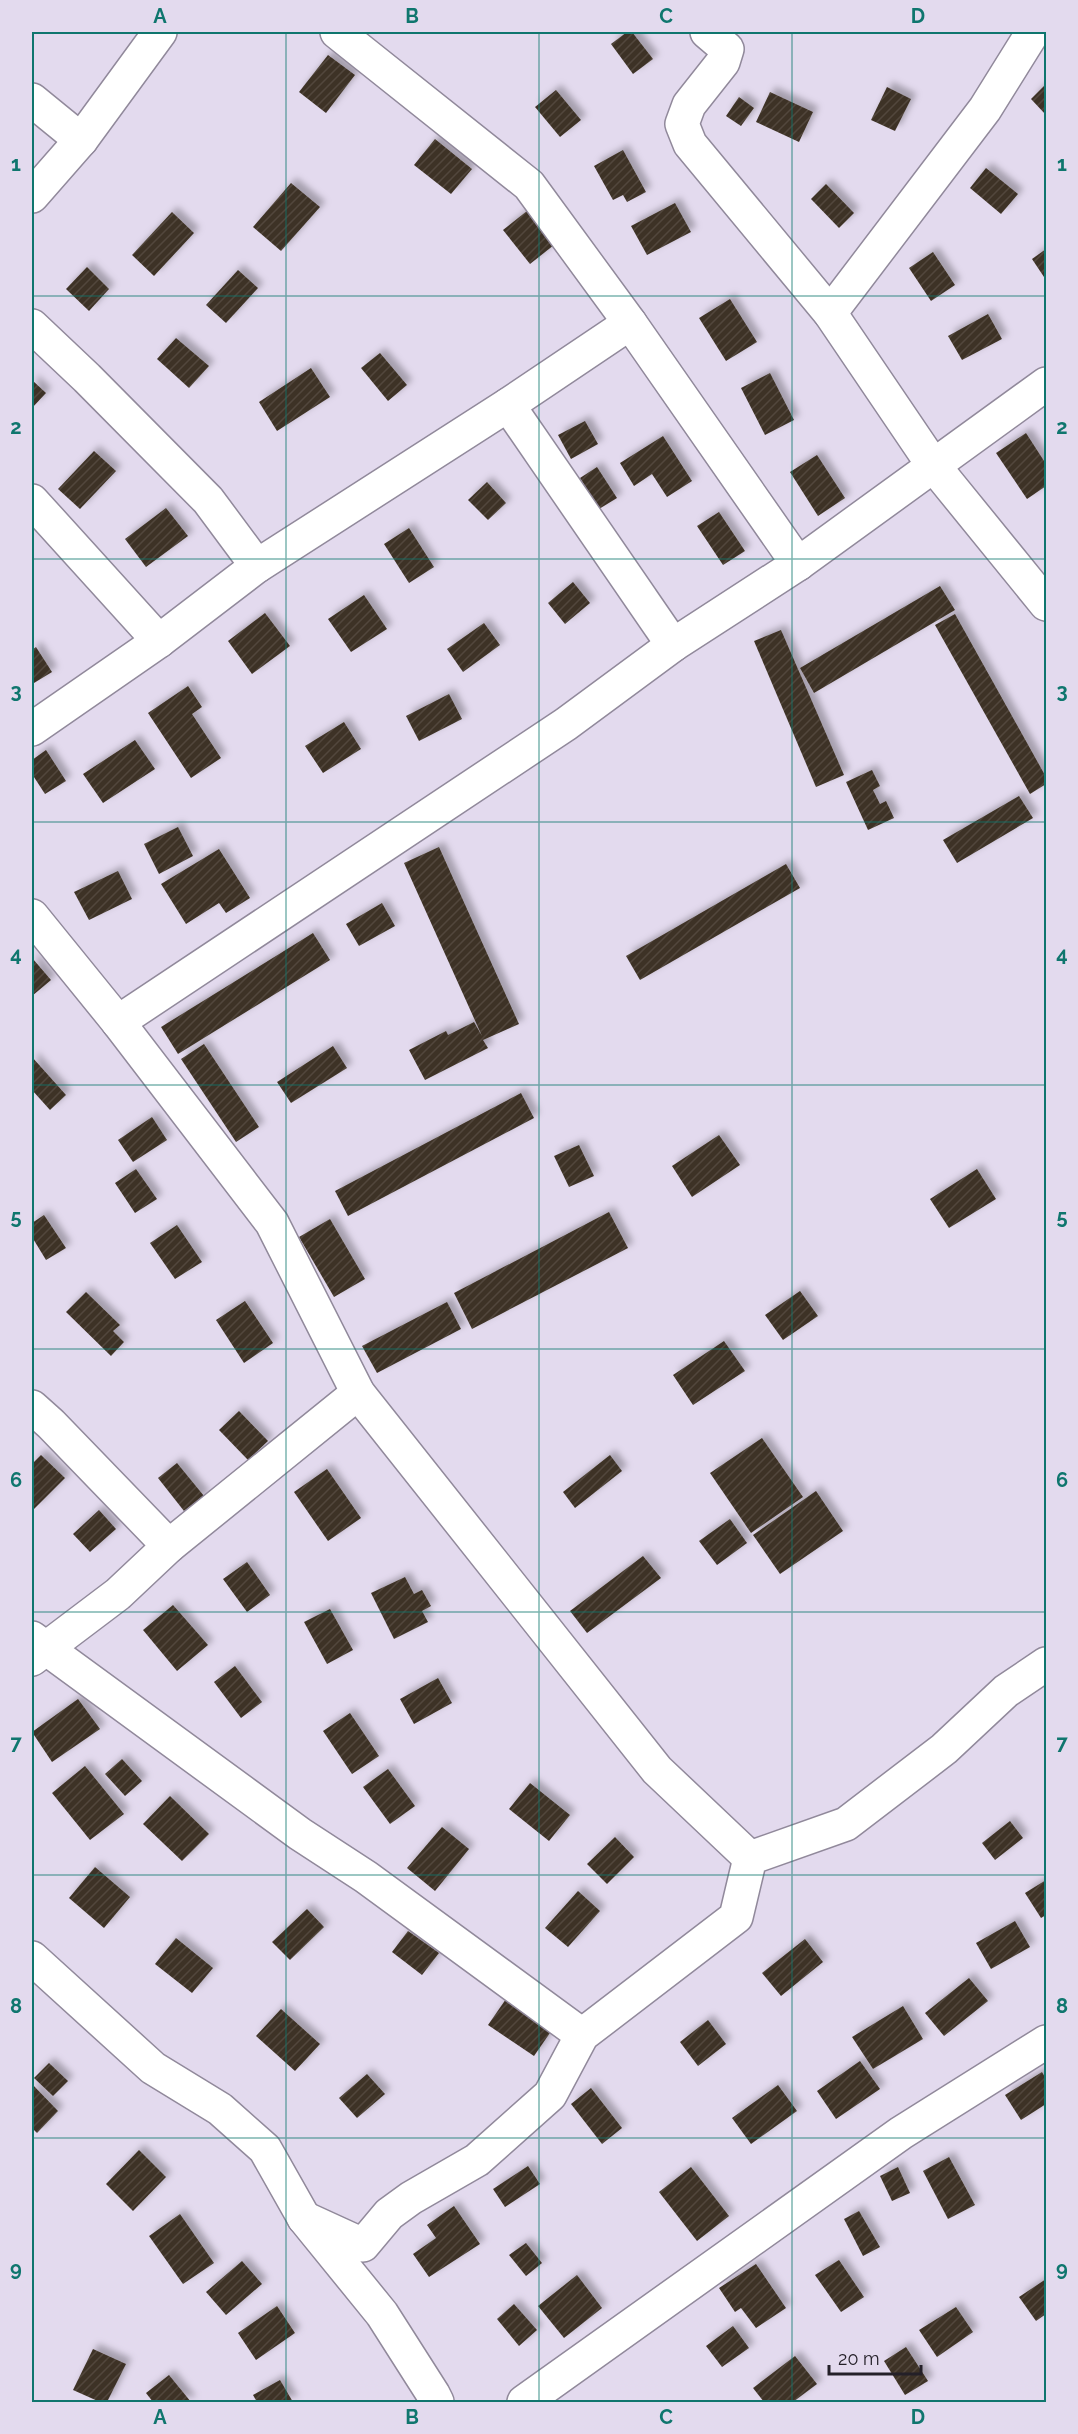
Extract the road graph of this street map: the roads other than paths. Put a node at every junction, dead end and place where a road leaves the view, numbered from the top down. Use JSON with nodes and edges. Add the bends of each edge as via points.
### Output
{"nodes":[{"id":1,"x":160,"y":32,"type":"edge"},
{"id":2,"x":337,"y":32,"type":"edge"},
{"id":3,"x":707,"y":32,"type":"edge"},
{"id":4,"x":1033,"y":32,"type":"edge"},
{"id":5,"x":32,"y":100,"type":"edge"},
{"id":6,"x":81,"y":140,"type":"junction"},
{"id":7,"x":32,"y":196,"type":"edge"},
{"id":8,"x":830,"y":313,"type":"junction"},
{"id":9,"x":630,"y":323,"type":"junction"},
{"id":10,"x":32,"y":326,"type":"edge"},
{"id":11,"x":1047,"y":384,"type":"edge"},
{"id":12,"x":507,"y":405,"type":"junction"},
{"id":13,"x":933,"y":465,"type":"junction"},
{"id":14,"x":32,"y":501,"type":"edge"},
{"id":15,"x":798,"y":564,"type":"junction"},
{"id":16,"x":257,"y":566,"type":"junction"},
{"id":17,"x":1047,"y":603,"type":"edge"},
{"id":18,"x":159,"y":641,"type":"junction"},
{"id":19,"x":673,"y":645,"type":"junction"},
{"id":20,"x":32,"y":729,"type":"edge"},
{"id":21,"x":32,"y":916,"type":"edge"},
{"id":22,"x":118,"y":1022,"type":"junction"},
{"id":23,"x":358,"y":1393,"type":"junction"},
{"id":24,"x":32,"y":1407,"type":"edge"},
{"id":25,"x":168,"y":1546,"type":"junction"},
{"id":26,"x":36,"y":1648,"type":"edge"},
{"id":27,"x":1047,"y":1664,"type":"edge"},
{"id":28,"x":750,"y":1858,"type":"junction"},
{"id":29,"x":32,"y":1958,"type":"edge"},
{"id":30,"x":582,"y":2035,"type":"junction"},
{"id":31,"x":1047,"y":2042,"type":"edge"},
{"id":32,"x":304,"y":2218,"type":"junction"},
{"id":33,"x":437,"y":2403,"type":"edge"},
{"id":34,"x":524,"y":2403,"type":"edge"}],
"edges":[{"from":1,"to":6,"type":"street"},
{"from":2,"to":9,"type":"street","via":[[529,185]]},
{"from":3,"to":8,"type":"street","via":[[727,49],[723,62],[689,105],[682,124],[690,144]]},
{"from":4,"to":8,"type":"street","via":[[985,109]]},
{"from":5,"to":6,"type":"street"},
{"from":6,"to":7,"type":"street"},
{"from":8,"to":13,"type":"street"},
{"from":9,"to":12,"type":"street"},
{"from":9,"to":15,"type":"street"},
{"from":10,"to":16,"type":"street","via":[[208,500]]},
{"from":11,"to":13,"type":"street"},
{"from":12,"to":16,"type":"street"},
{"from":12,"to":19,"type":"street"},
{"from":13,"to":15,"type":"street"},
{"from":13,"to":17,"type":"street"},
{"from":14,"to":18,"type":"street"},
{"from":15,"to":19,"type":"street"},
{"from":16,"to":18,"type":"street"},
{"from":18,"to":20,"type":"street"},
{"from":19,"to":22,"type":"street","via":[[566,724]]},
{"from":21,"to":22,"type":"street"},
{"from":22,"to":23,"type":"street","via":[[272,1223]]},
{"from":23,"to":25,"type":"street"},
{"from":23,"to":28,"type":"street","via":[[657,1770]]},
{"from":24,"to":25,"type":"street"},
{"from":25,"to":26,"type":"street","via":[[118,1594]]},
{"from":26,"to":30,"type":"street","via":[[366,1877]]},
{"from":27,"to":28,"type":"street","via":[[1006,1691],[944,1749],[846,1824]]},
{"from":28,"to":30,"type":"street","via":[[736,1917]]},
{"from":29,"to":32,"type":"street","via":[[153,2068],[220,2109],[265,2150]]},
{"from":30,"to":32,"type":"street","via":[[550,2095],[477,2160],[390,2214],[363,2245]]},
{"from":31,"to":34,"type":"street","via":[[901,2133]]},
{"from":32,"to":33,"type":"street","via":[[382,2314]]}]}
